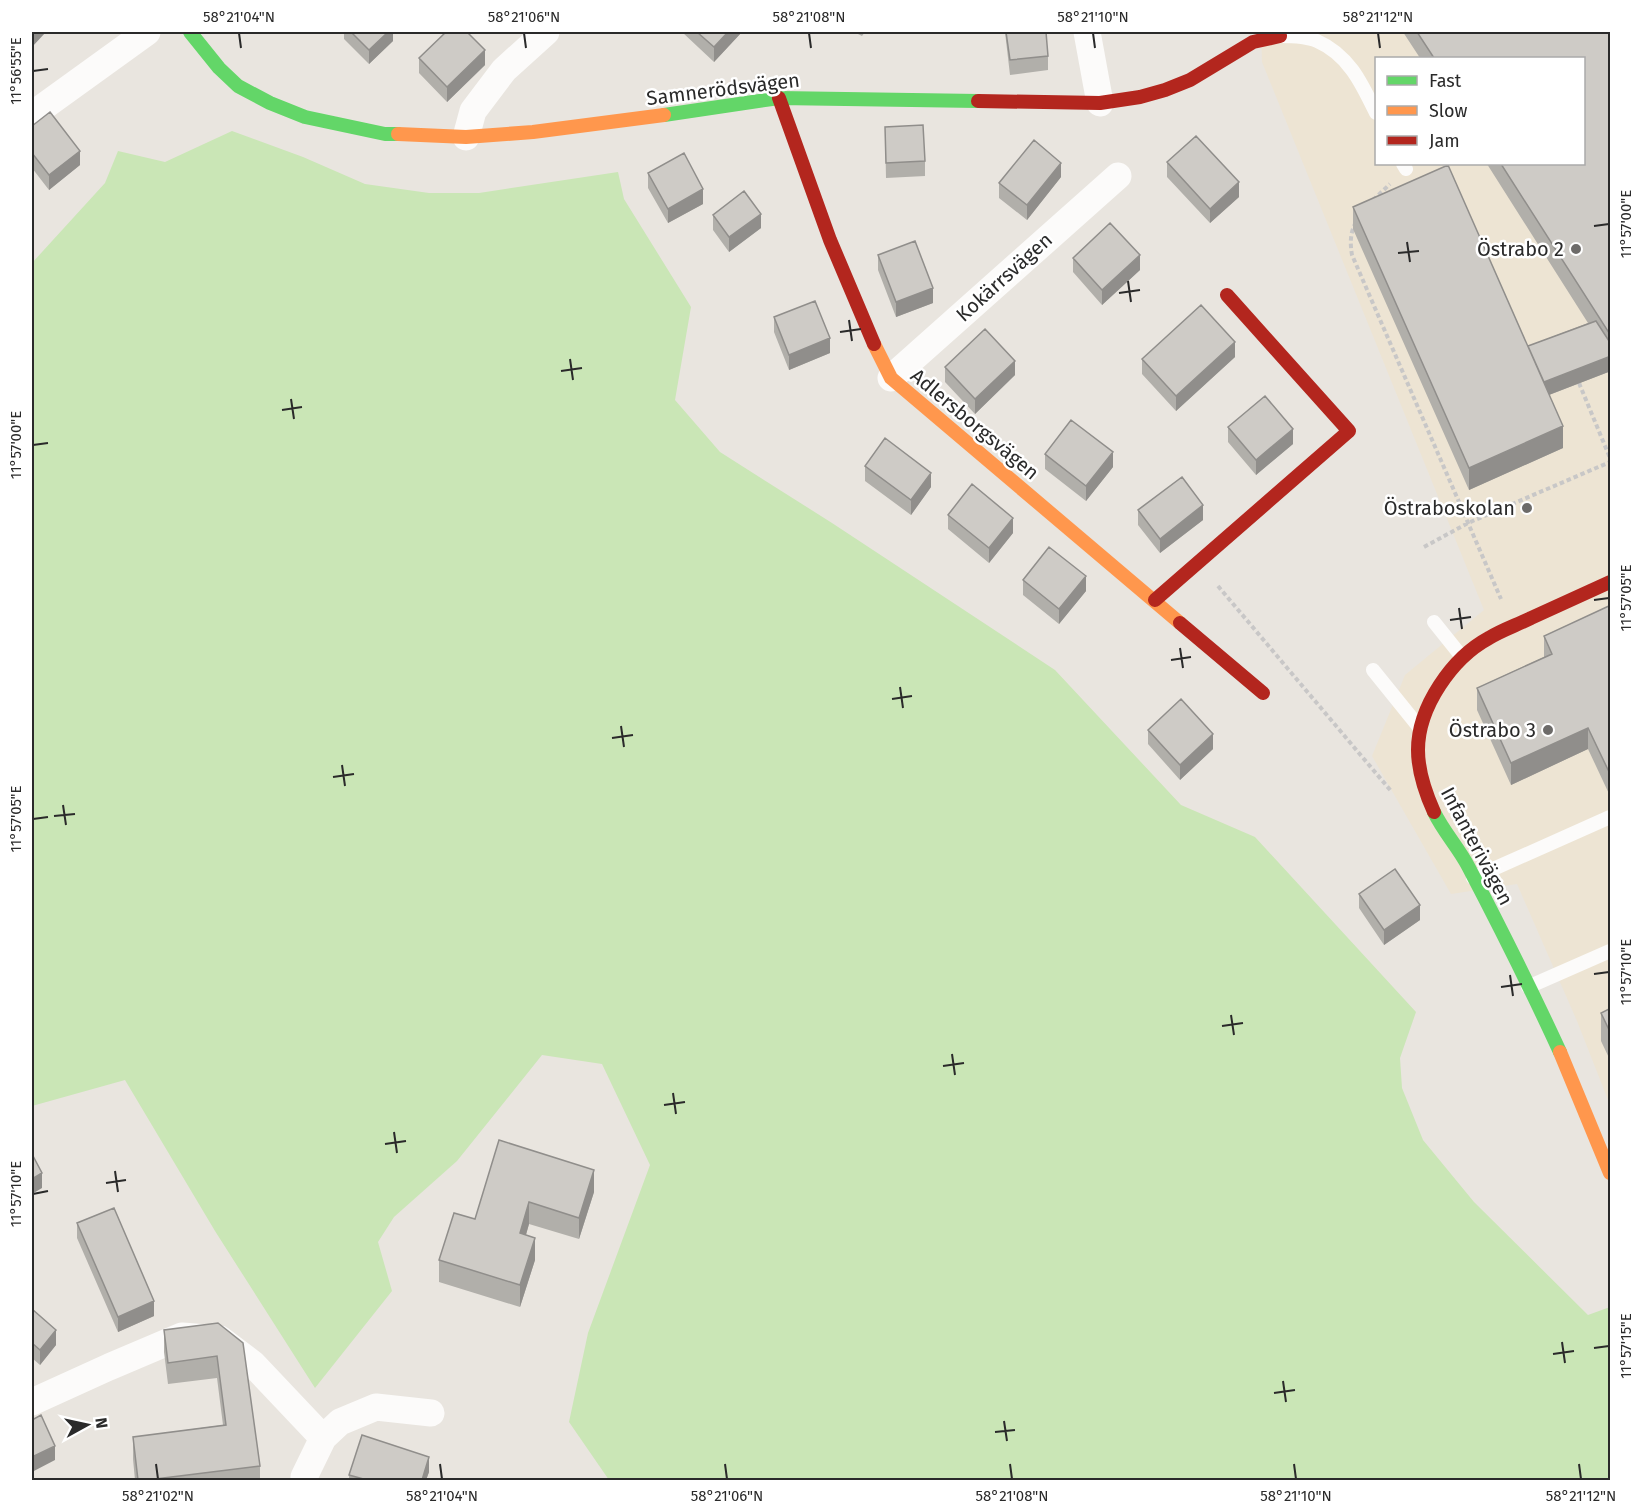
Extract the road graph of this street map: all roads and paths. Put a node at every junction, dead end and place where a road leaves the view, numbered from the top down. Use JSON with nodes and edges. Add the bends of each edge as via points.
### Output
{"nodes":[{"id":1,"x":147,"y":32,"type":"edge"},
{"id":2,"x":190,"y":32,"type":"edge"},
{"id":3,"x":546,"y":32,"type":"edge"},
{"id":4,"x":1087,"y":32,"type":"edge"},
{"id":5,"x":1280,"y":36,"type":"joint"},
{"id":6,"x":779,"y":98,"type":"junction"},
{"id":7,"x":1100,"y":103,"type":"junction"},
{"id":8,"x":1375,"y":109,"type":"edge"},
{"id":9,"x":32,"y":115,"type":"edge"},
{"id":10,"x":466,"y":137,"type":"junction"},
{"id":11,"x":1404,"y":166,"type":"edge"},
{"id":12,"x":1118,"y":176,"type":"dead end"},
{"id":13,"x":1368,"y":204,"type":"edge"},
{"id":14,"x":1358,"y":218,"type":"edge"},
{"id":15,"x":1227,"y":295,"type":"dead end"},
{"id":16,"x":891,"y":378,"type":"junction"},
{"id":17,"x":1579,"y":383,"type":"edge"},
{"id":18,"x":1611,"y":460,"type":"edge"},
{"id":19,"x":1467,"y":522,"type":"junction"},
{"id":20,"x":1424,"y":548,"type":"dead end"},
{"id":21,"x":1198,"y":562,"type":"junction"},
{"id":22,"x":1611,"y":582,"type":"edge"},
{"id":23,"x":1155,"y":600,"type":"junction"},
{"id":24,"x":1502,"y":601,"type":"dead end"},
{"id":25,"x":1434,"y":622,"type":"dead end"},
{"id":26,"x":1462,"y":657,"type":"junction"},
{"id":27,"x":1373,"y":670,"type":"dead end"},
{"id":28,"x":1263,"y":693,"type":"dead end"},
{"id":29,"x":1421,"y":729,"type":"junction"},
{"id":30,"x":1395,"y":796,"type":"dead end"},
{"id":31,"x":1611,"y":817,"type":"edge"},
{"id":32,"x":1473,"y":878,"type":"junction"},
{"id":33,"x":1611,"y":951,"type":"edge"},
{"id":34,"x":1528,"y":987,"type":"junction"},
{"id":35,"x":1611,"y":1173,"type":"edge"},
{"id":36,"x":32,"y":1402,"type":"edge"},
{"id":37,"x":430,"y":1413,"type":"dead end"},
{"id":38,"x":323,"y":1438,"type":"junction"},
{"id":39,"x":304,"y":1480,"type":"edge"}],
"edges":[{"from":1,"to":9,"type":"street"},
{"from":2,"to":10,"type":"street","name":"Samnerödsvägen","via":[[238,86],[305,117],[385,134]]},
{"from":3,"to":10,"type":"street","via":[[504,70],[473,111]]},
{"from":4,"to":7,"type":"street"},
{"from":5,"to":7,"type":"street","name":"Samnerödsvägen","via":[[1252,42],[1203,74],[1169,89],[1135,99]]},
{"from":5,"to":8,"type":"lane","via":[[1317,41],[1337,54],[1356,72]]},
{"from":6,"to":7,"type":"street","name":"Samnerödsvägen"},
{"from":6,"to":10,"type":"street","name":"Samnerödsvägen","via":[[592,125]]},
{"from":6,"to":16,"type":"street","name":"Adlersborgsvägen","via":[[861,316]]},
{"from":11,"to":13,"type":"path"},
{"from":12,"to":16,"type":"street","name":"Kokärrsvägen"},
{"from":14,"to":19,"type":"path","via":[[1351,233],[1352,255]]},
{"from":15,"to":21,"type":"street","via":[[1348,431]]},
{"from":16,"to":23,"type":"street","name":"Adlersborgsvägen"},
{"from":17,"to":18,"type":"path"},
{"from":18,"to":19,"type":"path"},
{"from":19,"to":20,"type":"path"},
{"from":19,"to":24,"type":"path"},
{"from":21,"to":23,"type":"street"},
{"from":21,"to":30,"type":"path"},
{"from":22,"to":26,"type":"street","name":"Infanterivägen","via":[[1488,638]]},
{"from":23,"to":28,"type":"street","name":"Adlersborgsvägen"},
{"from":25,"to":26,"type":"lane"},
{"from":26,"to":29,"type":"street","name":"Infanterivägen","via":[[1432,697]]},
{"from":27,"to":29,"type":"lane"},
{"from":29,"to":32,"type":"street","name":"Infanterivägen","via":[[1419,767],[1424,787],[1442,827]]},
{"from":31,"to":32,"type":"lane"},
{"from":32,"to":34,"type":"street","name":"Infanterivägen"},
{"from":33,"to":34,"type":"lane"},
{"from":34,"to":35,"type":"street","name":"Infanterivägen"},
{"from":36,"to":38,"type":"street","via":[[182,1336],[220,1339],[253,1364]]},
{"from":37,"to":38,"type":"street","via":[[376,1407],[340,1422]]},
{"from":38,"to":39,"type":"street"}]}
